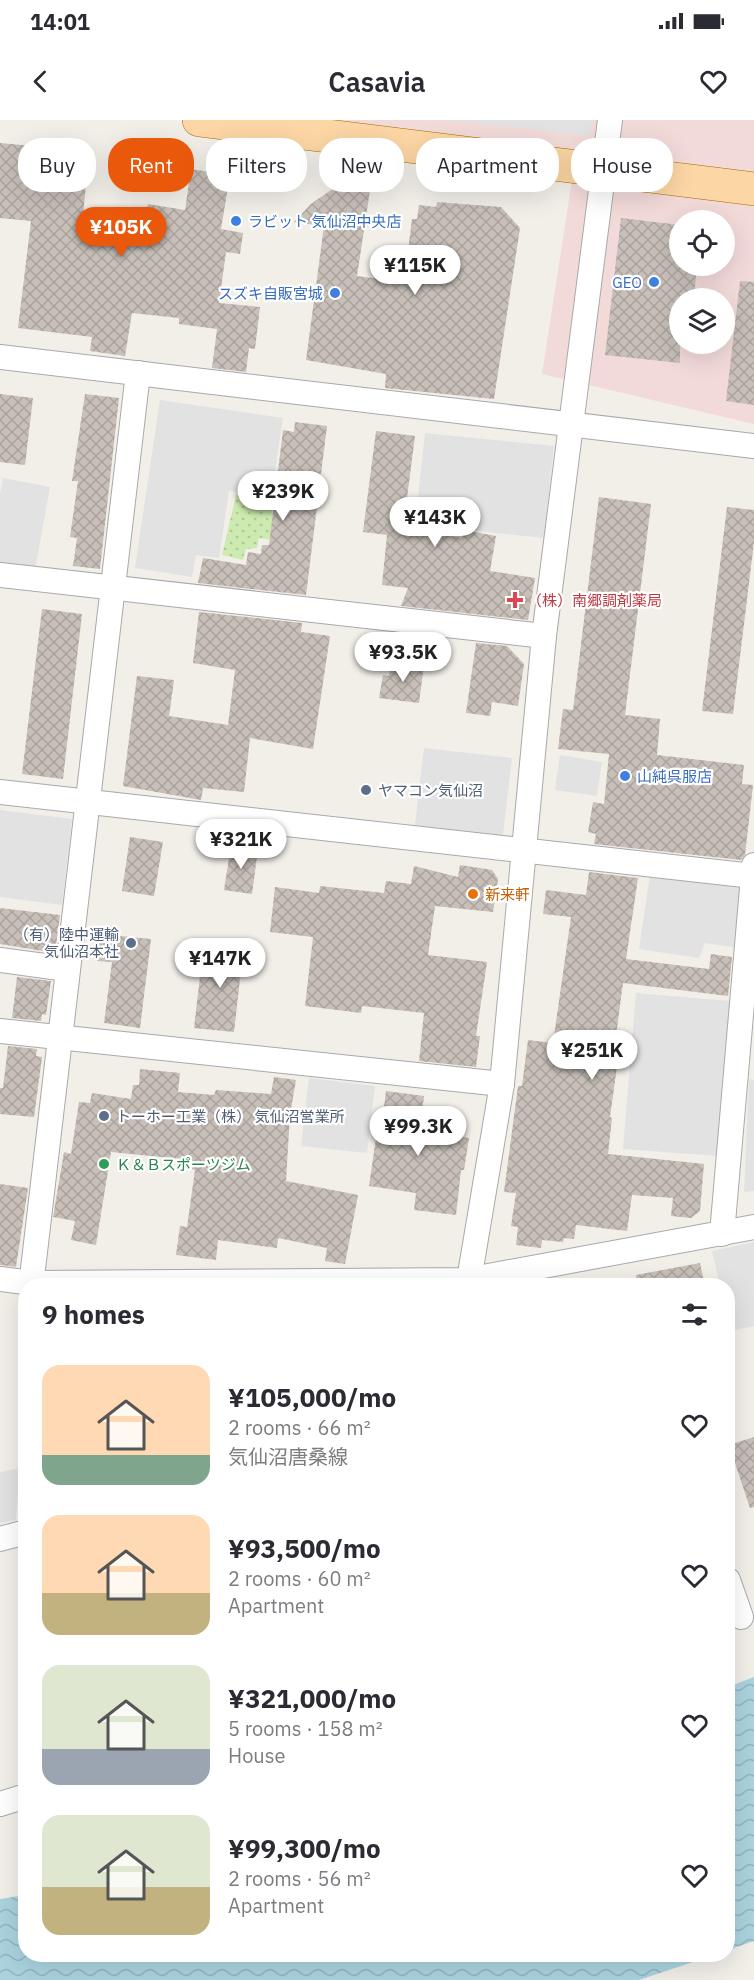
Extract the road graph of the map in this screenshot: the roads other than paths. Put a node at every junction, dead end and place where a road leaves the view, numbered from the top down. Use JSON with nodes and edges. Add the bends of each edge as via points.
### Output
{"nodes":[{"id":1,"x":199,"y":120,"type":"edge"},
{"id":2,"x":610,"y":120,"type":"edge"},
{"id":3,"x":608,"y":138,"type":"edge"},
{"id":4,"x":571,"y":167,"type":"edge"},
{"id":5,"x":673,"y":179,"type":"edge"},
{"id":6,"x":754,"y":189,"type":"edge"},
{"id":7,"x":600,"y":192,"type":"edge"},
{"id":8,"x":0,"y":357,"type":"edge"},
{"id":9,"x":138,"y":373,"type":"junction"},
{"id":10,"x":572,"y":423,"type":"junction"},
{"id":11,"x":754,"y":446,"type":"edge"},
{"id":12,"x":0,"y":575,"type":"edge"},
{"id":13,"x":114,"y":587,"type":"junction"},
{"id":14,"x":544,"y":636,"type":"junction"},
{"id":15,"x":0,"y":792,"type":"edge"},
{"id":16,"x":86,"y":801,"type":"junction"},
{"id":17,"x":525,"y":850,"type":"junction"},
{"id":18,"x":753,"y":871,"type":"edge"},
{"id":19,"x":0,"y":960,"type":"edge"},
{"id":20,"x":67,"y":969,"type":"junction"},
{"id":21,"x":0,"y":1031,"type":"edge"},
{"id":22,"x":59,"y":1038,"type":"junction"},
{"id":23,"x":502,"y":1084,"type":"junction"},
{"id":24,"x":754,"y":1227,"type":"edge"},
{"id":25,"x":722,"y":1234,"type":"junction"},
{"id":26,"x":33,"y":1278,"type":"edge"},
{"id":27,"x":469,"y":1278,"type":"edge"},
{"id":28,"x":494,"y":1278,"type":"edge"},
{"id":29,"x":0,"y":1279,"type":"edge"},
{"id":30,"x":18,"y":1282,"type":"edge"},
{"id":31,"x":18,"y":1534,"type":"edge"},
{"id":32,"x":0,"y":1539,"type":"edge"},
{"id":33,"x":735,"y":1600,"type":"edge"},
{"id":34,"x":741,"y":1617,"type":"edge"},
{"id":35,"x":18,"y":1798,"type":"edge"},
{"id":36,"x":0,"y":1804,"type":"edge"}],
"edges":[{"from":1,"to":4,"type":"main road"},
{"from":2,"to":3,"type":"street"},
{"from":5,"to":6,"type":"main road"},
{"from":7,"to":10,"type":"street"},
{"from":8,"to":9,"type":"street"},
{"from":9,"to":10,"type":"street"},
{"from":9,"to":13,"type":"street"},
{"from":10,"to":11,"type":"street"},
{"from":10,"to":14,"type":"street"},
{"from":12,"to":13,"type":"street"},
{"from":13,"to":14,"type":"street"},
{"from":13,"to":16,"type":"street"},
{"from":14,"to":17,"type":"street"},
{"from":15,"to":16,"type":"street"},
{"from":16,"to":17,"type":"street"},
{"from":16,"to":20,"type":"street"},
{"from":17,"to":18,"type":"street"},
{"from":17,"to":23,"type":"street"},
{"from":18,"to":25,"type":"street"},
{"from":19,"to":20,"type":"street"},
{"from":20,"to":22,"type":"street"},
{"from":21,"to":22,"type":"street"},
{"from":22,"to":23,"type":"street"},
{"from":22,"to":26,"type":"street"},
{"from":23,"to":27,"type":"street"},
{"from":24,"to":25,"type":"street"},
{"from":25,"to":28,"type":"street"},
{"from":29,"to":30,"type":"street"},
{"from":31,"to":32,"type":"street"},
{"from":33,"to":34,"type":"street"},
{"from":35,"to":36,"type":"street"}]}
